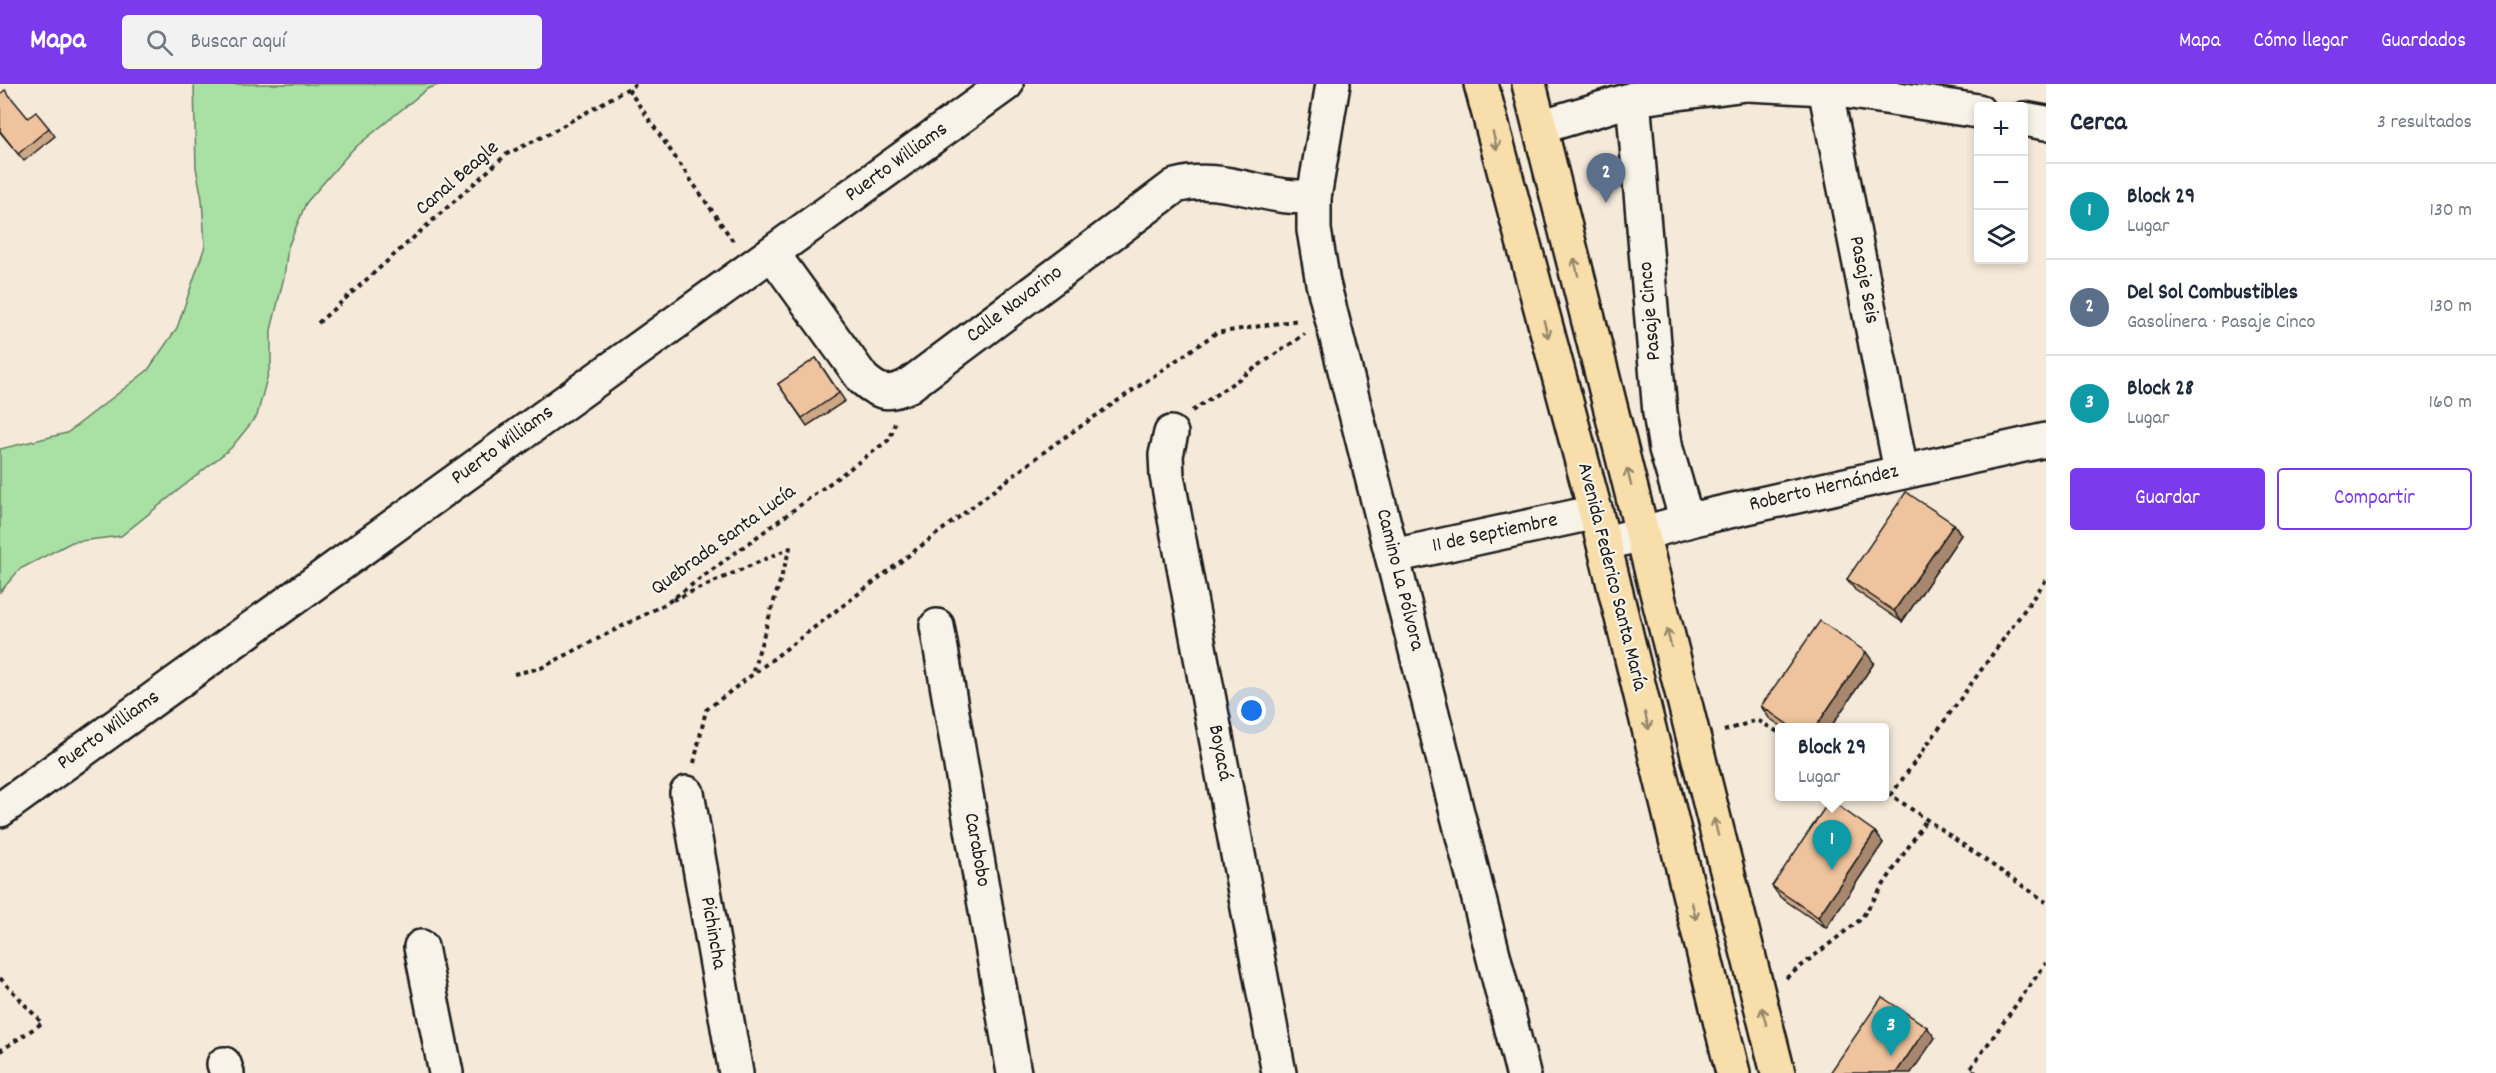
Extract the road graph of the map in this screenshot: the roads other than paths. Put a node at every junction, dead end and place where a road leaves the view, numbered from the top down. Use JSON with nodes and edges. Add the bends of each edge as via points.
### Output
{"nodes":[{"id":1,"x":1006,"y":84,"type":"edge"},
{"id":2,"x":1333,"y":84,"type":"edge"},
{"id":3,"x":1482,"y":84,"type":"edge"},
{"id":4,"x":1529,"y":84,"type":"edge"},
{"id":5,"x":1746,"y":84,"type":"edge"},
{"id":6,"x":1825,"y":88,"type":"junction"},
{"id":7,"x":1633,"y":99,"type":"junction"},
{"id":8,"x":1974,"y":110,"type":"edge"},
{"id":9,"x":2028,"y":120,"type":"edge"},
{"id":10,"x":2046,"y":123,"type":"edge"},
{"id":11,"x":1540,"y":127,"type":"junction"},
{"id":12,"x":1314,"y":197,"type":"junction"},
{"id":13,"x":761,"y":260,"type":"junction"},
{"id":14,"x":1170,"y":433,"type":"road end"},
{"id":15,"x":2046,"y":440,"type":"edge"},
{"id":16,"x":1901,"y":471,"type":"junction"},
{"id":17,"x":1596,"y":512,"type":"junction"},
{"id":18,"x":1687,"y":521,"type":"junction"},
{"id":19,"x":1643,"y":533,"type":"junction"},
{"id":20,"x":1604,"y":544,"type":"junction"},
{"id":21,"x":1393,"y":556,"type":"junction"},
{"id":22,"x":937,"y":626,"type":"dead end"},
{"id":23,"x":687,"y":793,"type":"road end"},
{"id":24,"x":0,"y":810,"type":"edge"},
{"id":25,"x":421,"y":947,"type":"dead end"},
{"id":26,"x":446,"y":1073,"type":"edge"},
{"id":27,"x":736,"y":1073,"type":"edge"},
{"id":28,"x":1014,"y":1073,"type":"edge"},
{"id":29,"x":1279,"y":1073,"type":"edge"},
{"id":30,"x":1523,"y":1073,"type":"edge"},
{"id":31,"x":1733,"y":1073,"type":"edge"},
{"id":32,"x":1778,"y":1073,"type":"edge"}],
"edges":[{"from":1,"to":13,"type":"street","name":"Puerto Williams"},
{"from":2,"to":12,"type":"street","name":"Camino La Pólvora"},
{"from":3,"to":17,"type":"main road","name":"Avenida Federico Santa María","one_way":true},
{"from":4,"to":11,"type":"main road","name":"Avenida Federico Santa María"},
{"from":5,"to":6,"type":"street"},
{"from":5,"to":7,"type":"street"},
{"from":6,"to":8,"type":"street"},
{"from":6,"to":16,"type":"street","name":"Pasaje Seis"},
{"from":7,"to":11,"type":"street"},
{"from":7,"to":18,"type":"street","name":"Pasaje Cinco","via":[[1660,413]]},
{"from":9,"to":10,"type":"street"},
{"from":19,"to":11,"type":"main road","name":"Avenida Federico Santa María","one_way":true},
{"from":12,"to":13,"type":"street","name":"Calle Navarino","via":[[1195,181],[1175,186],[895,392],[882,392],[863,380]]},
{"from":12,"to":21,"type":"street","name":"Camino La Pólvora","via":[[1314,230],[1323,283]]},
{"from":13,"to":24,"type":"street","name":"Puerto Williams"},
{"from":14,"to":29,"type":"street","name":"Boyacá","via":[[1167,476]]},
{"from":15,"to":16,"type":"street","name":"Roberto Hernández"},
{"from":16,"to":18,"type":"street","name":"Roberto Hernández"},
{"from":17,"to":20,"type":"main road","name":"Avenida Federico Santa María"},
{"from":17,"to":21,"type":"street","name":"11 de Septiembre"},
{"from":18,"to":19,"type":"street","name":"Roberto Hernández"},
{"from":19,"to":20,"type":"street","name":"Roberto Hernández"},
{"from":32,"to":19,"type":"main road","name":"Avenida Federico Santa María","one_way":true},
{"from":20,"to":31,"type":"main road","name":"Avenida Federico Santa María","one_way":true},
{"from":21,"to":30,"type":"street","name":"Camino La Pólvora"},
{"from":22,"to":28,"type":"street","name":"Carabobo"},
{"from":23,"to":27,"type":"street","name":"Pichincha"},
{"from":25,"to":26,"type":"street"}]}
